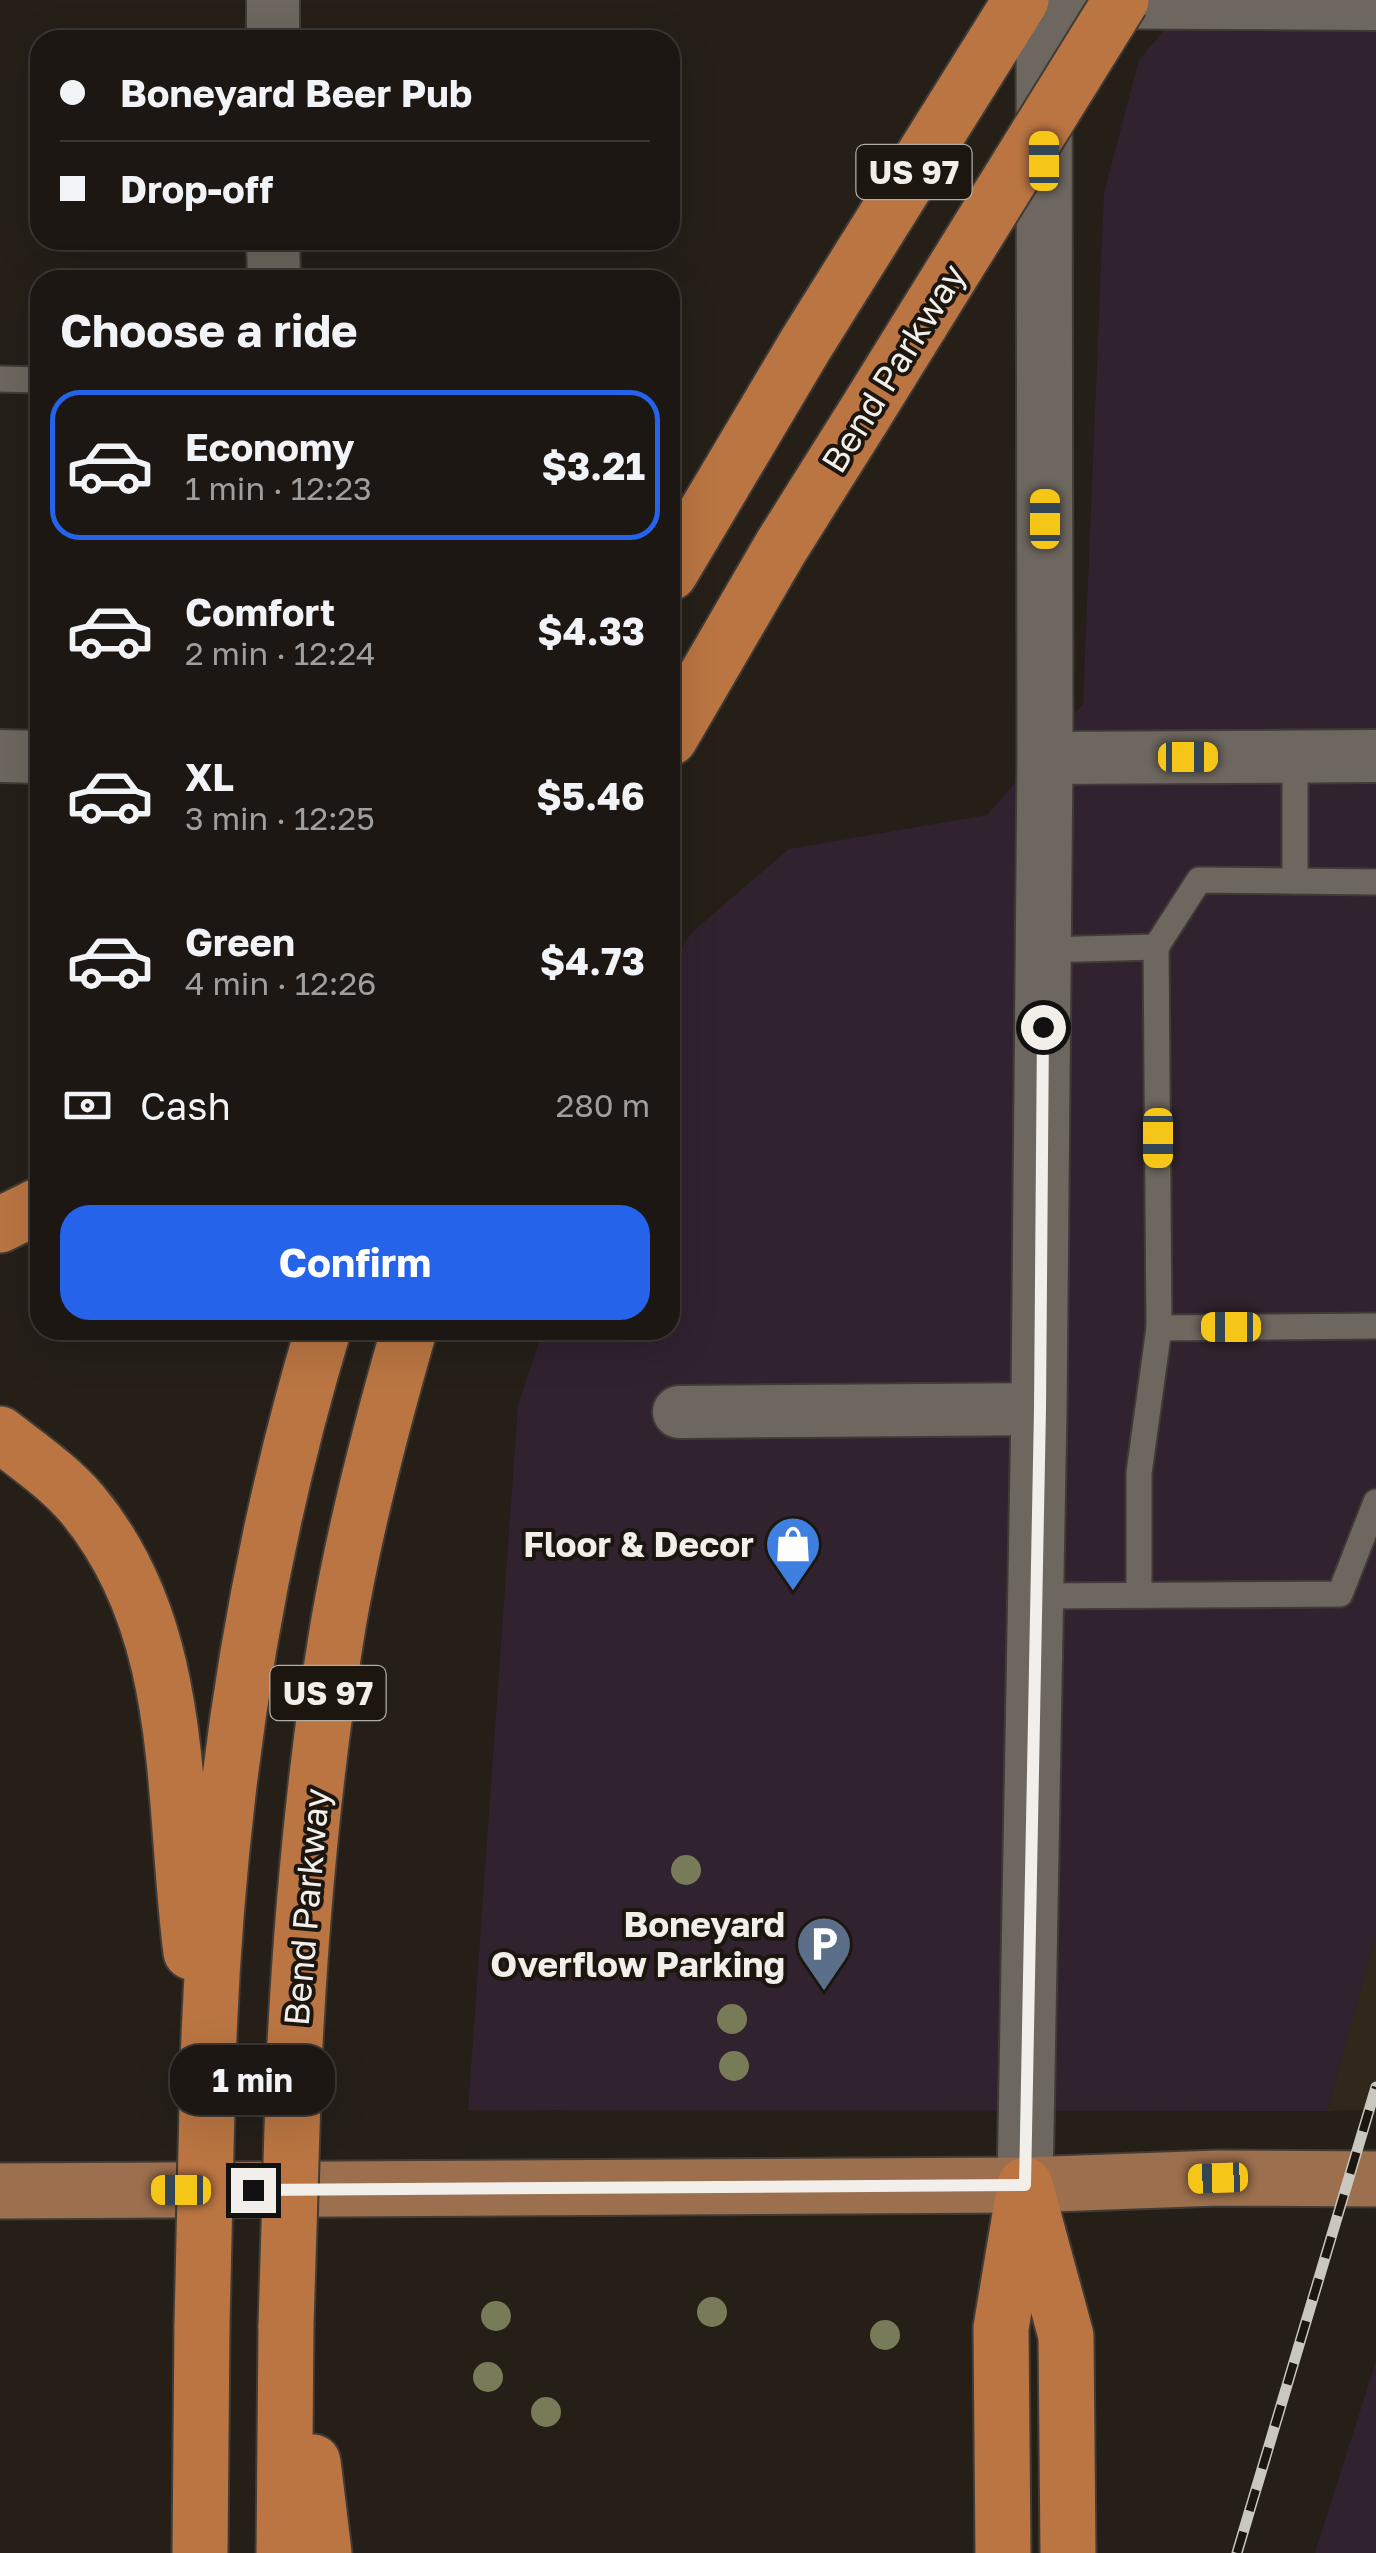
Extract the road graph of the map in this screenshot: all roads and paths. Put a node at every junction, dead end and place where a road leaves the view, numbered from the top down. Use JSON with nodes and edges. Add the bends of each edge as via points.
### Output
{"nodes":[{"id":1,"x":273,"y":0,"type":"edge"},
{"id":2,"x":1121,"y":0,"type":"edge"},
{"id":3,"x":1037,"y":1,"type":"edge"},
{"id":4,"x":1376,"y":4,"type":"edge"},
{"id":5,"x":273,"y":30,"type":"edge"},
{"id":6,"x":0,"y":379,"type":"edge"},
{"id":7,"x":30,"y":380,"type":"edge"},
{"id":8,"x":742,"y":450,"type":"junction"},
{"id":9,"x":680,"y":520,"type":"edge"},
{"id":10,"x":680,"y":556,"type":"edge"},
{"id":11,"x":680,"y":721,"type":"edge"},
{"id":12,"x":0,"y":756,"type":"edge"},
{"id":13,"x":1376,"y":756,"type":"edge"},
{"id":14,"x":30,"y":757,"type":"edge"},
{"id":15,"x":1295,"y":757,"type":"junction"},
{"id":16,"x":1045,"y":758,"type":"junction"},
{"id":17,"x":1295,"y":881,"type":"junction"},
{"id":18,"x":1376,"y":882,"type":"edge"},
{"id":19,"x":1156,"y":947,"type":"junction"},
{"id":20,"x":1043,"y":950,"type":"junction"},
{"id":21,"x":30,"y":1210,"type":"edge"},
{"id":22,"x":0,"y":1225,"type":"edge"},
{"id":23,"x":1376,"y":1326,"type":"edge"},
{"id":24,"x":1159,"y":1328,"type":"junction"},
{"id":25,"x":320,"y":1340,"type":"edge"},
{"id":26,"x":405,"y":1340,"type":"edge"},
{"id":27,"x":1040,"y":1409,"type":"junction"},
{"id":28,"x":679,"y":1412,"type":"dead end"},
{"id":29,"x":0,"y":1434,"type":"edge"},
{"id":30,"x":1376,"y":1502,"type":"edge"},
{"id":31,"x":1138,"y":1595,"type":"junction"},
{"id":32,"x":1036,"y":1596,"type":"junction"},
{"id":33,"x":208,"y":2055,"type":"junction"},
{"id":34,"x":1376,"y":2178,"type":"edge"},
{"id":35,"x":1025,"y":2185,"type":"junction"},
{"id":36,"x":0,"y":2191,"type":"edge"},
{"id":37,"x":286,"y":2335,"type":"junction"},
{"id":38,"x":200,"y":2553,"type":"edge"},
{"id":39,"x":284,"y":2553,"type":"edge"},
{"id":40,"x":324,"y":2553,"type":"edge"},
{"id":41,"x":1003,"y":2553,"type":"edge"},
{"id":42,"x":1068,"y":2553,"type":"edge"}],
"edges":[{"from":1,"to":5,"type":"street"},
{"from":2,"to":11,"type":"highway","name":"Bend Parkway","number":"US 97","bridge":true,"via":[[780,547]]},
{"from":3,"to":4,"type":"street"},
{"from":3,"to":8,"type":"highway","number":"US 97"},
{"from":3,"to":16,"type":"main road"},
{"from":6,"to":7,"type":"lane"},
{"from":8,"to":9,"type":"highway"},
{"from":8,"to":10,"type":"highway","number":"US 97"},
{"from":12,"to":14,"type":"street"},
{"from":13,"to":15,"type":"street"},
{"from":15,"to":16,"type":"street"},
{"from":15,"to":17,"type":"lane"},
{"from":16,"to":20,"type":"main road"},
{"from":17,"to":18,"type":"lane"},
{"from":17,"to":19,"type":"lane","via":[[1199,880]]},
{"from":19,"to":20,"type":"lane"},
{"from":19,"to":24,"type":"lane"},
{"from":20,"to":27,"type":"main road"},
{"from":21,"to":22,"type":"highway"},
{"from":23,"to":24,"type":"lane"},
{"from":24,"to":31,"type":"lane","via":[[1139,1473]]},
{"from":25,"to":33,"type":"highway","number":"US 97","via":[[292,1439],[248,1663]]},
{"from":26,"to":37,"type":"highway","name":"Bend Parkway","number":"US 97","bridge":true,"via":[[338,1624],[307,1872]]},
{"from":27,"to":28,"type":"street"},
{"from":27,"to":32,"type":"main road"},
{"from":29,"to":33,"type":"highway","via":[[81,1503],[130,1577],[150,1628],[166,1695],[189,1939]]},
{"from":30,"to":31,"type":"lane","via":[[1340,1594]]},
{"from":31,"to":32,"type":"lane"},
{"from":32,"to":35,"type":"main road"},
{"from":33,"to":38,"type":"highway","number":"US 97","bridge":true},
{"from":34,"to":35,"type":"main road"},
{"from":35,"to":36,"type":"main road"},
{"from":35,"to":41,"type":"highway","via":[[1002,2328]]},
{"from":35,"to":42,"type":"highway","via":[[1066,2336]]},
{"from":37,"to":39,"type":"highway","name":"Bend Parkway","number":"US 97"},
{"from":37,"to":40,"type":"highway"}]}
